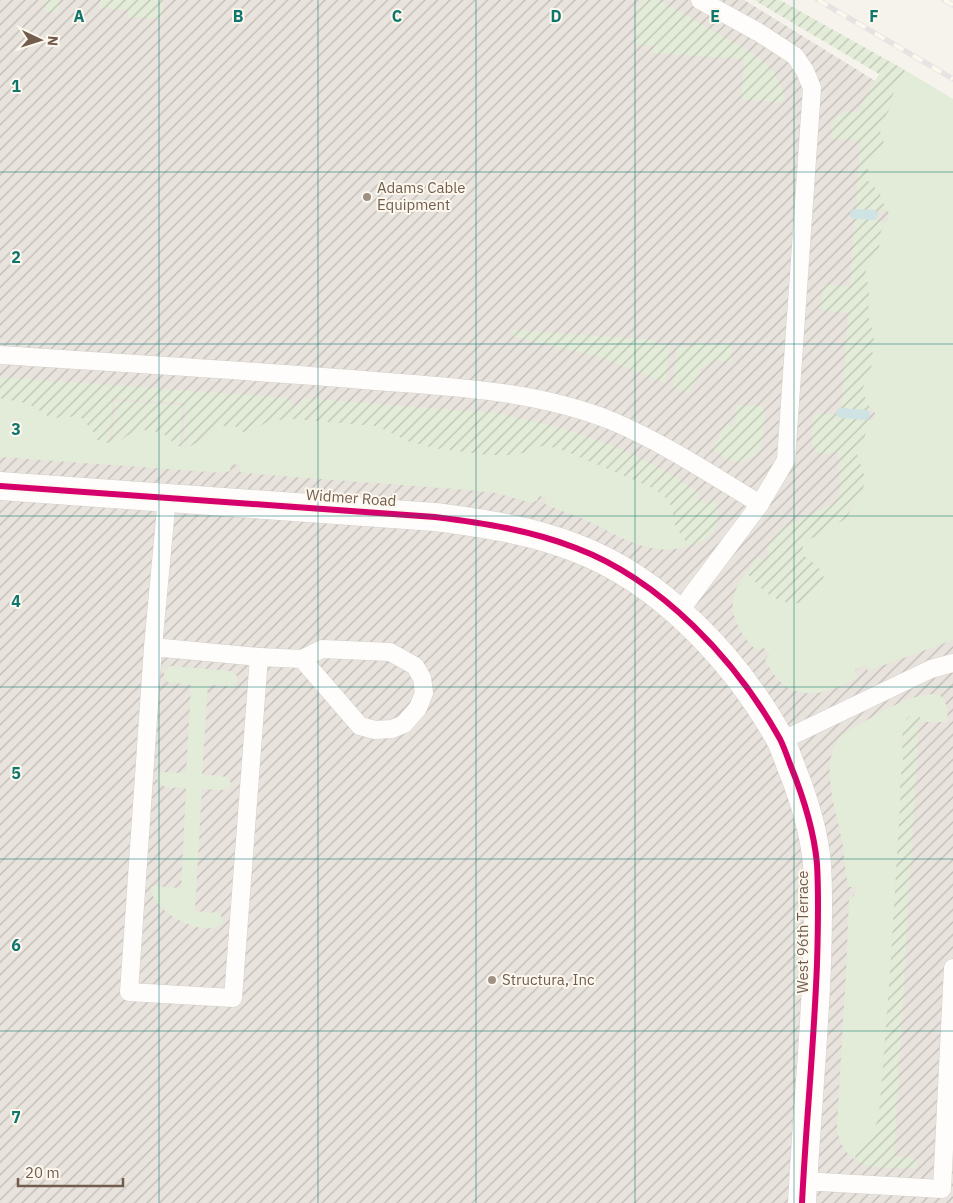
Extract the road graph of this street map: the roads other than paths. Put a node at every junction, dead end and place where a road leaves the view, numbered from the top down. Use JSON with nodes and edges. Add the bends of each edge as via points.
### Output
{"nodes":[{"id":1,"x":700,"y":0,"type":"edge"},
{"id":2,"x":0,"y":355,"type":"edge"},
{"id":3,"x":0,"y":486,"type":"edge"},
{"id":4,"x":166,"y":498,"type":"junction"},
{"id":5,"x":760,"y":504,"type":"junction"},
{"id":6,"x":679,"y":612,"type":"junction"},
{"id":7,"x":153,"y":647,"type":"junction"},
{"id":8,"x":259,"y":656,"type":"junction"},
{"id":9,"x":302,"y":659,"type":"junction"},
{"id":10,"x":953,"y":663,"type":"edge"},
{"id":11,"x":781,"y":741,"type":"junction"},
{"id":12,"x":953,"y":968,"type":"edge"},
{"id":13,"x":802,"y":1192,"type":"edge"}],
"edges":[{"from":1,"to":5,"type":"lane","via":[[795,56],[812,88],[786,460]]},
{"from":2,"to":5,"type":"lane","via":[[493,391],[535,399],[611,421],[642,435]]},
{"from":3,"to":4,"type":"street","name":"Widmer Road"},
{"from":4,"to":6,"type":"street","name":"Widmer Road","via":[[435,517],[522,531],[577,548],[619,568]]},
{"from":4,"to":7,"type":"lane"},
{"from":5,"to":6,"type":"lane"},
{"from":6,"to":11,"type":"street","name":"West 96th Terrace","via":[[726,663]]},
{"from":7,"to":8,"type":"lane"},
{"from":7,"to":8,"type":"lane","via":[[129,992],[232,998]]},
{"from":8,"to":9,"type":"lane"},
{"from":9,"to":9,"type":"lane","via":[[360,726],[375,730],[404,724],[418,708],[424,693],[422,678],[415,666],[390,652],[322,649]]},
{"from":10,"to":11,"type":"lane","via":[[931,669]]},
{"from":11,"to":13,"type":"street","name":"West 96th Terrace","via":[[812,831],[819,906],[816,999]]},
{"from":12,"to":13,"type":"lane","via":[[942,1189]]}]}
